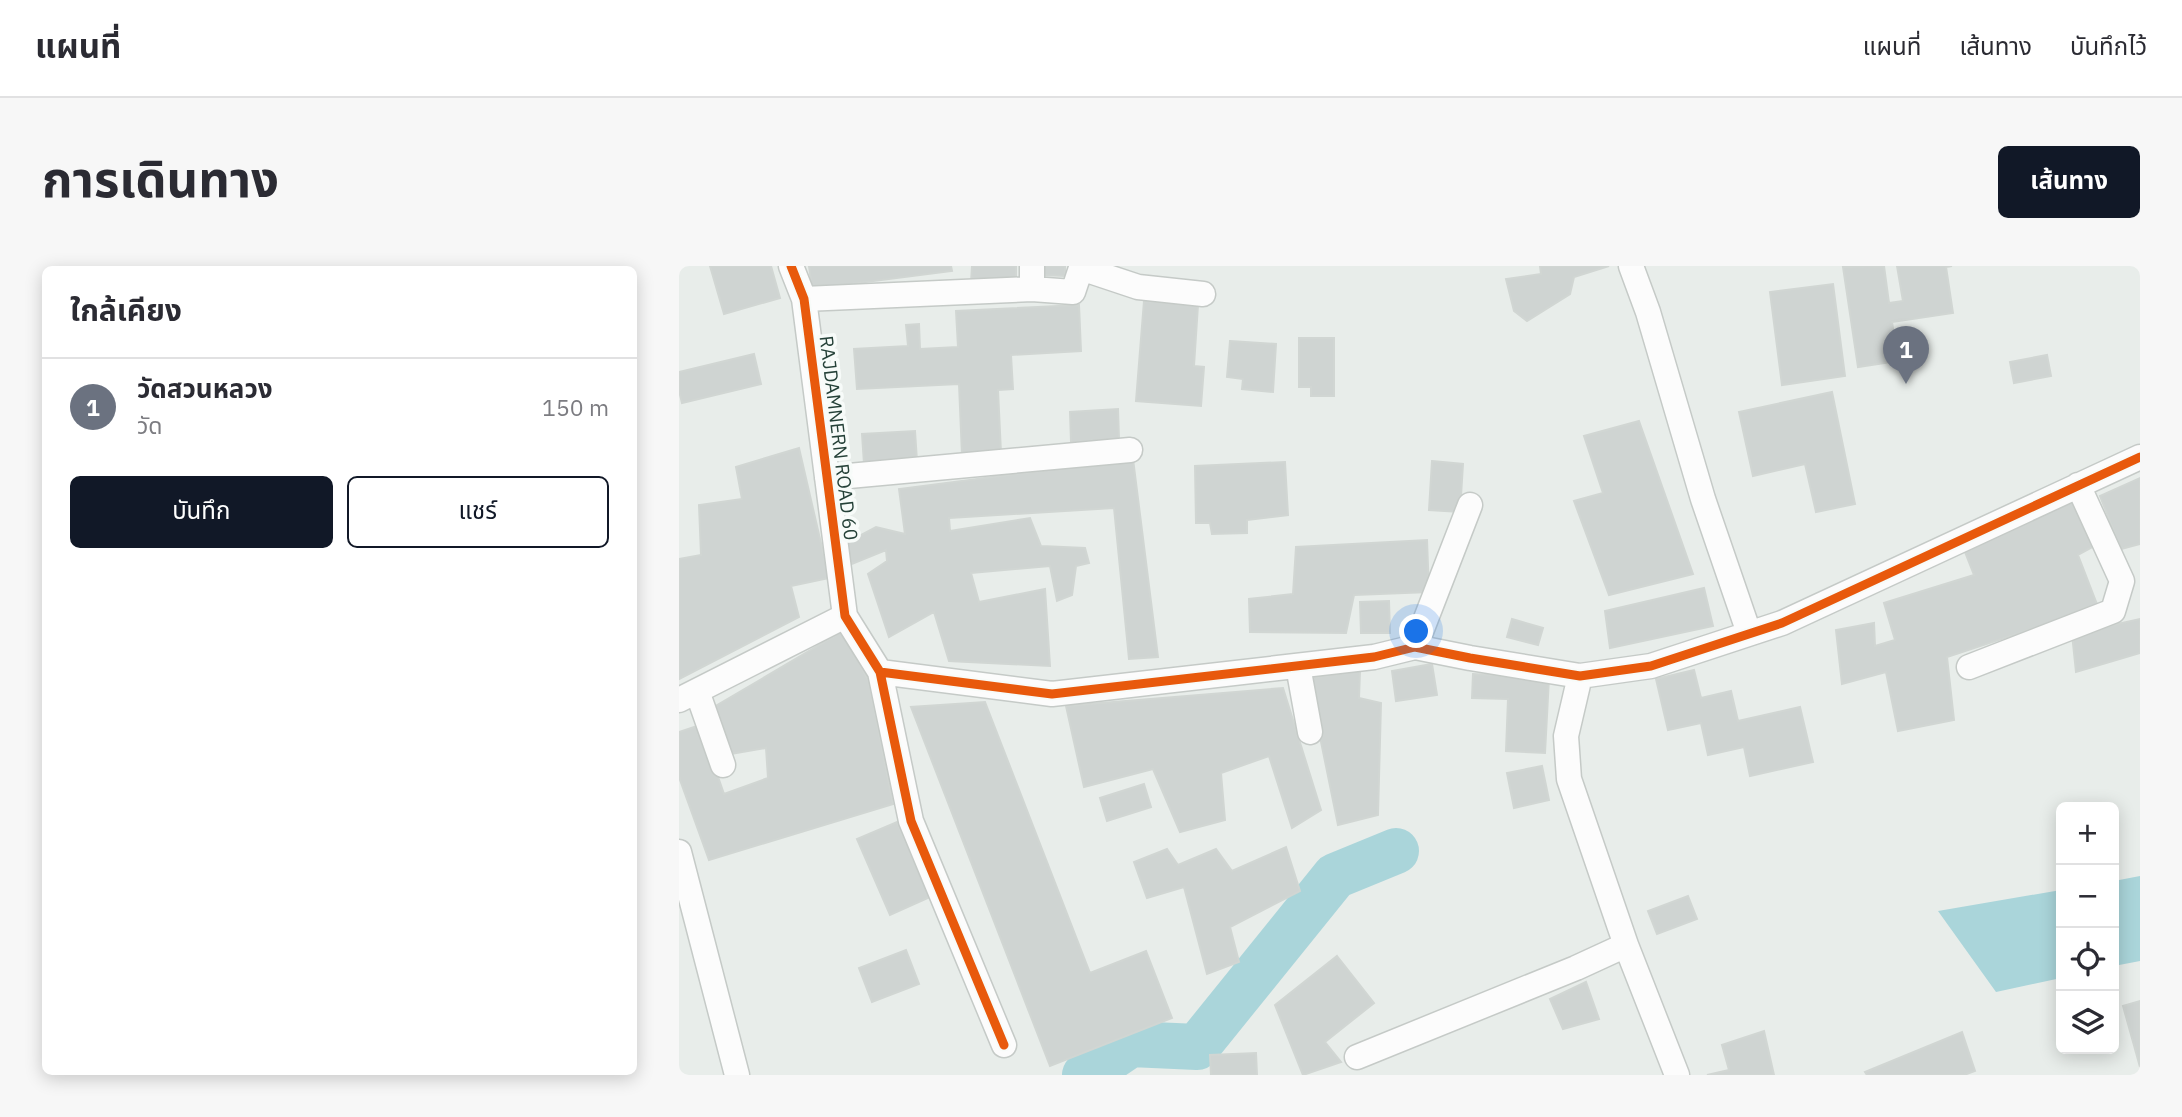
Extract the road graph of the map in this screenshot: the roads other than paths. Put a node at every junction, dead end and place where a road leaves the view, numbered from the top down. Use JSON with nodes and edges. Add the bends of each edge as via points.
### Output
{"nodes":[{"id":1,"x":791,"y":266,"type":"edge"},
{"id":2,"x":1631,"y":266,"type":"edge"},
{"id":3,"x":1032,"y":277,"type":"edge"},
{"id":4,"x":1203,"y":294,"type":"dead end"},
{"id":5,"x":804,"y":299,"type":"junction"},
{"id":6,"x":1130,"y":450,"type":"dead end"},
{"id":7,"x":2140,"y":457,"type":"edge"},
{"id":8,"x":827,"y":478,"type":"junction"},
{"id":9,"x":2078,"y":485,"type":"junction"},
{"id":10,"x":1470,"y":505,"type":"dead end"},
{"id":11,"x":845,"y":616,"type":"junction"},
{"id":12,"x":1749,"y":634,"type":"junction"},
{"id":13,"x":1415,"y":647,"type":"junction"},
{"id":14,"x":1298,"y":666,"type":"junction"},
{"id":15,"x":1969,"y":667,"type":"dead end"},
{"id":16,"x":880,"y":672,"type":"junction"},
{"id":17,"x":1580,"y":676,"type":"junction"},
{"id":18,"x":688,"y":695,"type":"edge"},
{"id":19,"x":1310,"y":733,"type":"dead end"},
{"id":20,"x":723,"y":765,"type":"dead end"},
{"id":21,"x":679,"y":852,"type":"edge"},
{"id":22,"x":1626,"y":945,"type":"junction"},
{"id":23,"x":1004,"y":1045,"type":"dead end"},
{"id":24,"x":1357,"y":1057,"type":"dead end"},
{"id":25,"x":737,"y":1075,"type":"edge"},
{"id":26,"x":1677,"y":1075,"type":"edge"}],
"edges":[{"from":1,"to":5,"type":"street","name":"RAJDAMNERN ROAD 60"},
{"from":2,"to":12,"type":"street"},
{"from":3,"to":4,"type":"street","via":[[1073,292],[1081,268],[1138,287]]},
{"from":3,"to":5,"type":"street"},
{"from":5,"to":8,"type":"street","name":"RAJDAMNERN ROAD 60"},
{"from":6,"to":8,"type":"street"},
{"from":7,"to":9,"type":"street"},
{"from":8,"to":11,"type":"street","name":"RAJDAMNERN ROAD 60"},
{"from":9,"to":12,"type":"street","via":[[1782,623]]},
{"from":9,"to":15,"type":"street","via":[[2122,581],[2113,611]]},
{"from":10,"to":13,"type":"street"},
{"from":11,"to":16,"type":"street"},
{"from":11,"to":18,"type":"street"},
{"from":12,"to":17,"type":"street","via":[[1651,666]]},
{"from":13,"to":14,"type":"street"},
{"from":13,"to":17,"type":"street"},
{"from":14,"to":16,"type":"street","via":[[1052,694]]},
{"from":14,"to":19,"type":"street"},
{"from":16,"to":23,"type":"street","via":[[911,821]]},
{"from":17,"to":22,"type":"street","via":[[1566,736],[1569,779]]},
{"from":18,"to":20,"type":"street"},
{"from":21,"to":25,"type":"street"},
{"from":22,"to":24,"type":"street"},
{"from":22,"to":26,"type":"street"}]}
